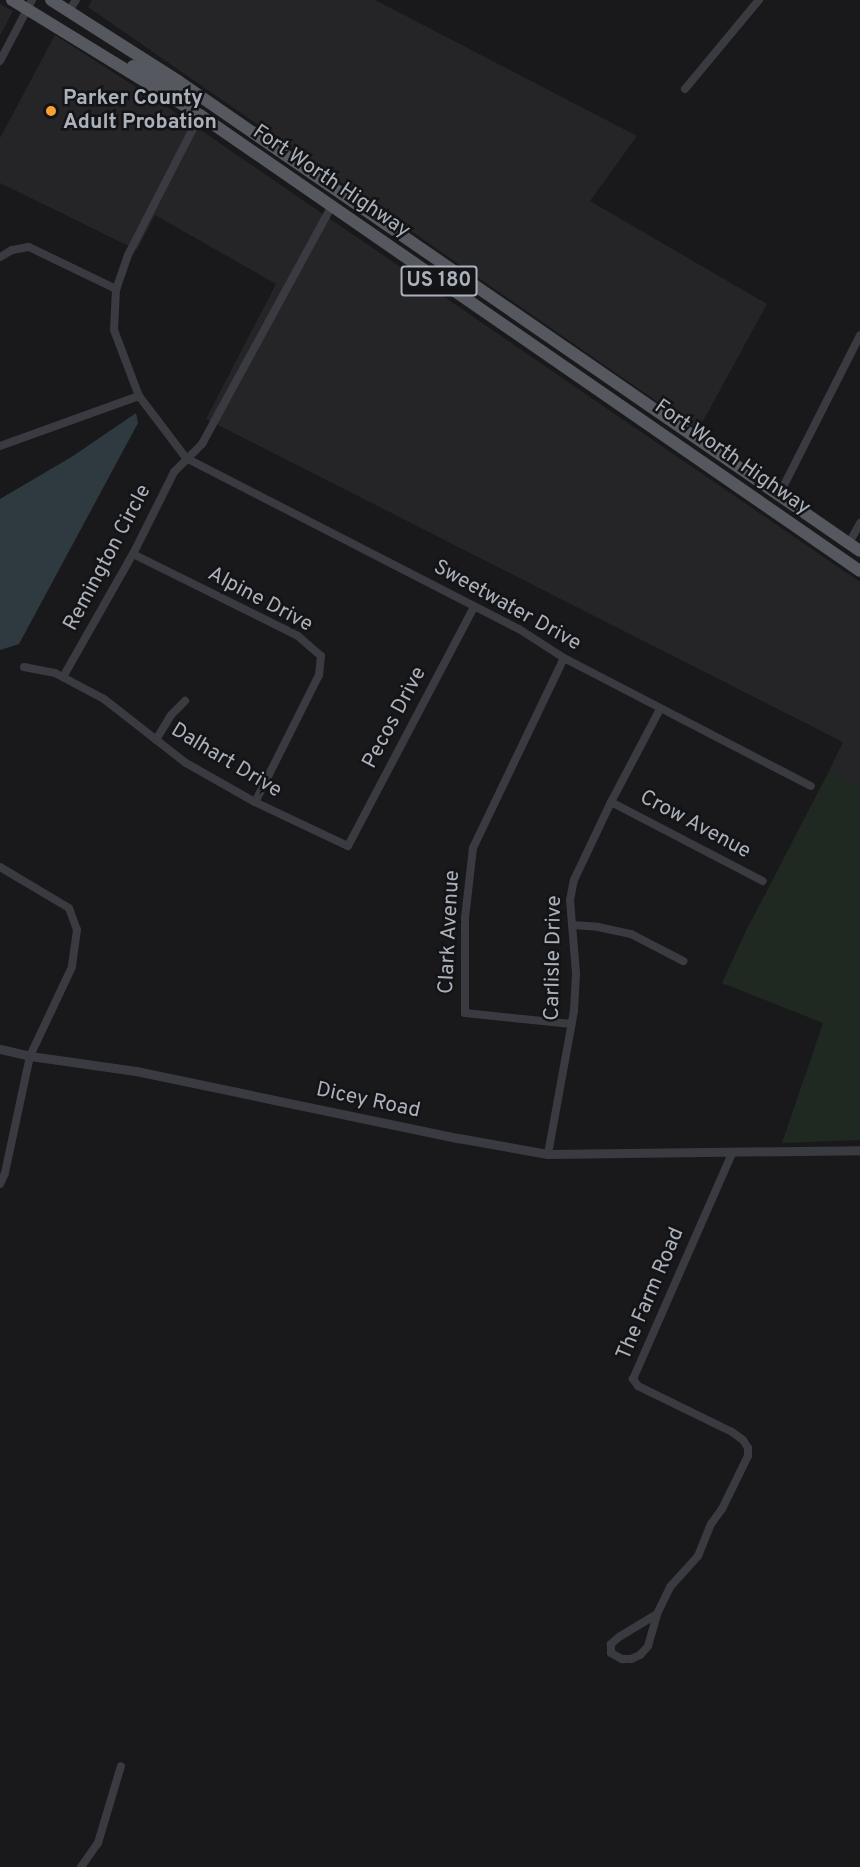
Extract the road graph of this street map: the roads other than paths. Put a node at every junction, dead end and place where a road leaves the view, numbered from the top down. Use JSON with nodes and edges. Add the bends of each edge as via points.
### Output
{"nodes":[{"id":1,"x":12,"y":0,"type":"edge"},
{"id":2,"x":51,"y":0,"type":"edge"},
{"id":3,"x":76,"y":0,"type":"edge"},
{"id":4,"x":759,"y":0,"type":"edge"},
{"id":5,"x":30,"y":4,"type":"edge"},
{"id":6,"x":69,"y":11,"type":"junction"},
{"id":7,"x":0,"y":60,"type":"edge"},
{"id":8,"x":115,"y":62,"type":"junction"},
{"id":9,"x":685,"y":89,"type":"dead end"},
{"id":10,"x":197,"y":94,"type":"junction"},
{"id":11,"x":200,"y":115,"type":"junction"},
{"id":12,"x":273,"y":147,"type":"junction"},
{"id":13,"x":331,"y":207,"type":"junction"},
{"id":14,"x":395,"y":231,"type":"junction"},
{"id":15,"x":387,"y":244,"type":"junction"},
{"id":16,"x":0,"y":257,"type":"edge"},
{"id":17,"x":475,"y":286,"type":"junction"},
{"id":18,"x":116,"y":289,"type":"junction"},
{"id":19,"x":466,"y":300,"type":"junction"},
{"id":20,"x":860,"y":334,"type":"edge"},
{"id":21,"x":608,"y":377,"type":"junction"},
{"id":22,"x":599,"y":391,"type":"junction"},
{"id":23,"x":139,"y":396,"type":"junction"},
{"id":24,"x":0,"y":446,"type":"edge"},
{"id":25,"x":186,"y":458,"type":"junction"},
{"id":26,"x":779,"y":495,"type":"junction"},
{"id":27,"x":816,"y":520,"type":"junction"},
{"id":28,"x":860,"y":523,"type":"edge"},
{"id":29,"x":807,"y":534,"type":"junction"},
{"id":30,"x":849,"y":543,"type":"junction"},
{"id":31,"x":860,"y":550,"type":"edge"},
{"id":32,"x":133,"y":554,"type":"junction"},
{"id":33,"x":860,"y":571,"type":"edge"},
{"id":34,"x":474,"y":607,"type":"junction"},
{"id":35,"x":564,"y":658,"type":"junction"},
{"id":36,"x":24,"y":667,"type":"dead end"},
{"id":37,"x":63,"y":677,"type":"junction"},
{"id":38,"x":185,"y":701,"type":"dead end"},
{"id":39,"x":660,"y":709,"type":"junction"},
{"id":40,"x":156,"y":740,"type":"junction"},
{"id":41,"x":812,"y":786,"type":"dead end"},
{"id":42,"x":611,"y":801,"type":"junction"},
{"id":43,"x":255,"y":802,"type":"junction"},
{"id":44,"x":348,"y":846,"type":"joint"},
{"id":45,"x":0,"y":867,"type":"edge"},
{"id":46,"x":763,"y":881,"type":"dead end"},
{"id":47,"x":572,"y":925,"type":"junction"},
{"id":48,"x":683,"y":961,"type":"dead end"},
{"id":49,"x":572,"y":1024,"type":"junction"},
{"id":50,"x":0,"y":1049,"type":"edge"},
{"id":51,"x":30,"y":1056,"type":"junction"},
{"id":52,"x":860,"y":1150,"type":"edge"},
{"id":53,"x":732,"y":1153,"type":"junction"},
{"id":54,"x":548,"y":1154,"type":"junction"},
{"id":55,"x":0,"y":1184,"type":"edge"},
{"id":56,"x":657,"y":1614,"type":"junction"},
{"id":57,"x":121,"y":1766,"type":"dead end"},
{"id":58,"x":81,"y":1867,"type":"edge"}],
"edges":[{"from":1,"to":5,"type":"main road","name":"Fort Worth Highway","number":"US 180"},
{"from":2,"to":6,"type":"main road","name":"Fort Worth Highway","number":"US 180"},
{"from":3,"to":6,"type":"street"},
{"from":4,"to":9,"type":"street"},
{"from":5,"to":7,"type":"street"},
{"from":5,"to":8,"type":"main road","name":"Fort Worth Highway","number":"US 180"},
{"from":6,"to":10,"type":"main road","name":"Fort Worth Highway","number":"US 180"},
{"from":8,"to":10,"type":"main road","via":[[152,75],[182,95]]},
{"from":8,"to":11,"type":"main road","name":"Fort Worth Highway","number":"US 180"},
{"from":10,"to":12,"type":"main road","name":"Fort Worth Highway","number":"US 180"},
{"from":11,"to":12,"type":"main road","via":[[212,113],[264,147]]},
{"from":11,"to":13,"type":"main road","name":"Fort Worth Highway","number":"US 180"},
{"from":11,"to":18,"type":"street","name":"Sweetwater Drive","via":[[128,255]]},
{"from":12,"to":14,"type":"main road","name":"Fort Worth Highway","number":"US 180"},
{"from":13,"to":15,"type":"main road","name":"Fort Worth Highway","number":"US 180"},
{"from":13,"to":25,"type":"street","via":[[202,444]]},
{"from":14,"to":15,"type":"main road"},
{"from":14,"to":17,"type":"main road","name":"Fort Worth Highway","number":"US 180"},
{"from":15,"to":19,"type":"main road","name":"Fort Worth Highway","number":"US 180"},
{"from":16,"to":18,"type":"street","via":[[28,247]]},
{"from":17,"to":19,"type":"main road"},
{"from":17,"to":21,"type":"main road","name":"Fort Worth Highway","number":"US 180"},
{"from":18,"to":23,"type":"street","name":"Sweetwater Drive","via":[[114,330]]},
{"from":19,"to":22,"type":"main road","name":"Fort Worth Highway","number":"US 180"},
{"from":20,"to":26,"type":"street"},
{"from":21,"to":22,"type":"main road"},
{"from":21,"to":26,"type":"main road","name":"Fort Worth Highway","number":"US 180"},
{"from":22,"to":29,"type":"main road","name":"Fort Worth Highway","number":"US 180"},
{"from":23,"to":24,"type":"street"},
{"from":23,"to":25,"type":"street","name":"Sweetwater Drive"},
{"from":25,"to":32,"type":"street","name":"Remington Circle","via":[[174,472]]},
{"from":25,"to":34,"type":"street","name":"Sweetwater Drive"},
{"from":26,"to":27,"type":"main road","name":"Fort Worth Highway","number":"US 180"},
{"from":27,"to":29,"type":"main road"},
{"from":27,"to":30,"type":"main road","name":"Fort Worth Highway","number":"US 180"},
{"from":28,"to":30,"type":"street"},
{"from":29,"to":33,"type":"main road","name":"Fort Worth Highway","number":"US 180"},
{"from":30,"to":31,"type":"main road","name":"Fort Worth Highway","number":"US 180"},
{"from":32,"to":37,"type":"street","name":"Remington Circle"},
{"from":32,"to":43,"type":"street","name":"Alpine Drive","via":[[298,636],[321,656],[319,675]]},
{"from":34,"to":35,"type":"street","name":"Sweetwater Drive","via":[[519,628]]},
{"from":34,"to":44,"type":"street","name":"Pecos Drive"},
{"from":35,"to":39,"type":"street","name":"Sweetwater Drive"},
{"from":35,"to":49,"type":"street","name":"Clark Avenue","via":[[473,848],[465,918],[465,1013]]},
{"from":36,"to":37,"type":"street","name":"Dalhart Drive"},
{"from":37,"to":40,"type":"street","name":"Dalhart Drive","via":[[104,699]]},
{"from":38,"to":40,"type":"street"},
{"from":39,"to":41,"type":"street","name":"Sweetwater Drive"},
{"from":39,"to":42,"type":"street","name":"Carlisle Drive"},
{"from":40,"to":43,"type":"street","name":"Dalhart Drive","via":[[186,763]]},
{"from":42,"to":46,"type":"street","name":"Crow Avenue"},
{"from":42,"to":47,"type":"street","name":"Carlisle Drive","via":[[574,880],[570,900]]},
{"from":43,"to":44,"type":"street","name":"Dalhart Drive"},
{"from":45,"to":51,"type":"street","via":[[69,908],[77,930],[72,967]]},
{"from":47,"to":48,"type":"street","via":[[631,934]]},
{"from":47,"to":49,"type":"street","name":"Carlisle Drive","via":[[576,973]]},
{"from":49,"to":54,"type":"street","name":"Carlisle Drive"},
{"from":50,"to":51,"type":"street","name":"Dicey Road"},
{"from":51,"to":54,"type":"street","name":"Dicey Road","via":[[136,1071]]},
{"from":51,"to":55,"type":"street"},
{"from":52,"to":53,"type":"street","name":"Dicey Road"},
{"from":53,"to":54,"type":"street","name":"Dicey Road"},
{"from":53,"to":56,"type":"street","name":"The Farm Road","via":[[633,1379],[638,1386],[732,1432],[743,1440],[748,1456],[698,1556],[673,1582]]},
{"from":56,"to":56,"type":"street","name":"The Farm Road","via":[[648,1646],[640,1655],[622,1659],[610,1653],[611,1644],[619,1637]]},
{"from":57,"to":58,"type":"street","via":[[98,1843]]}]}
